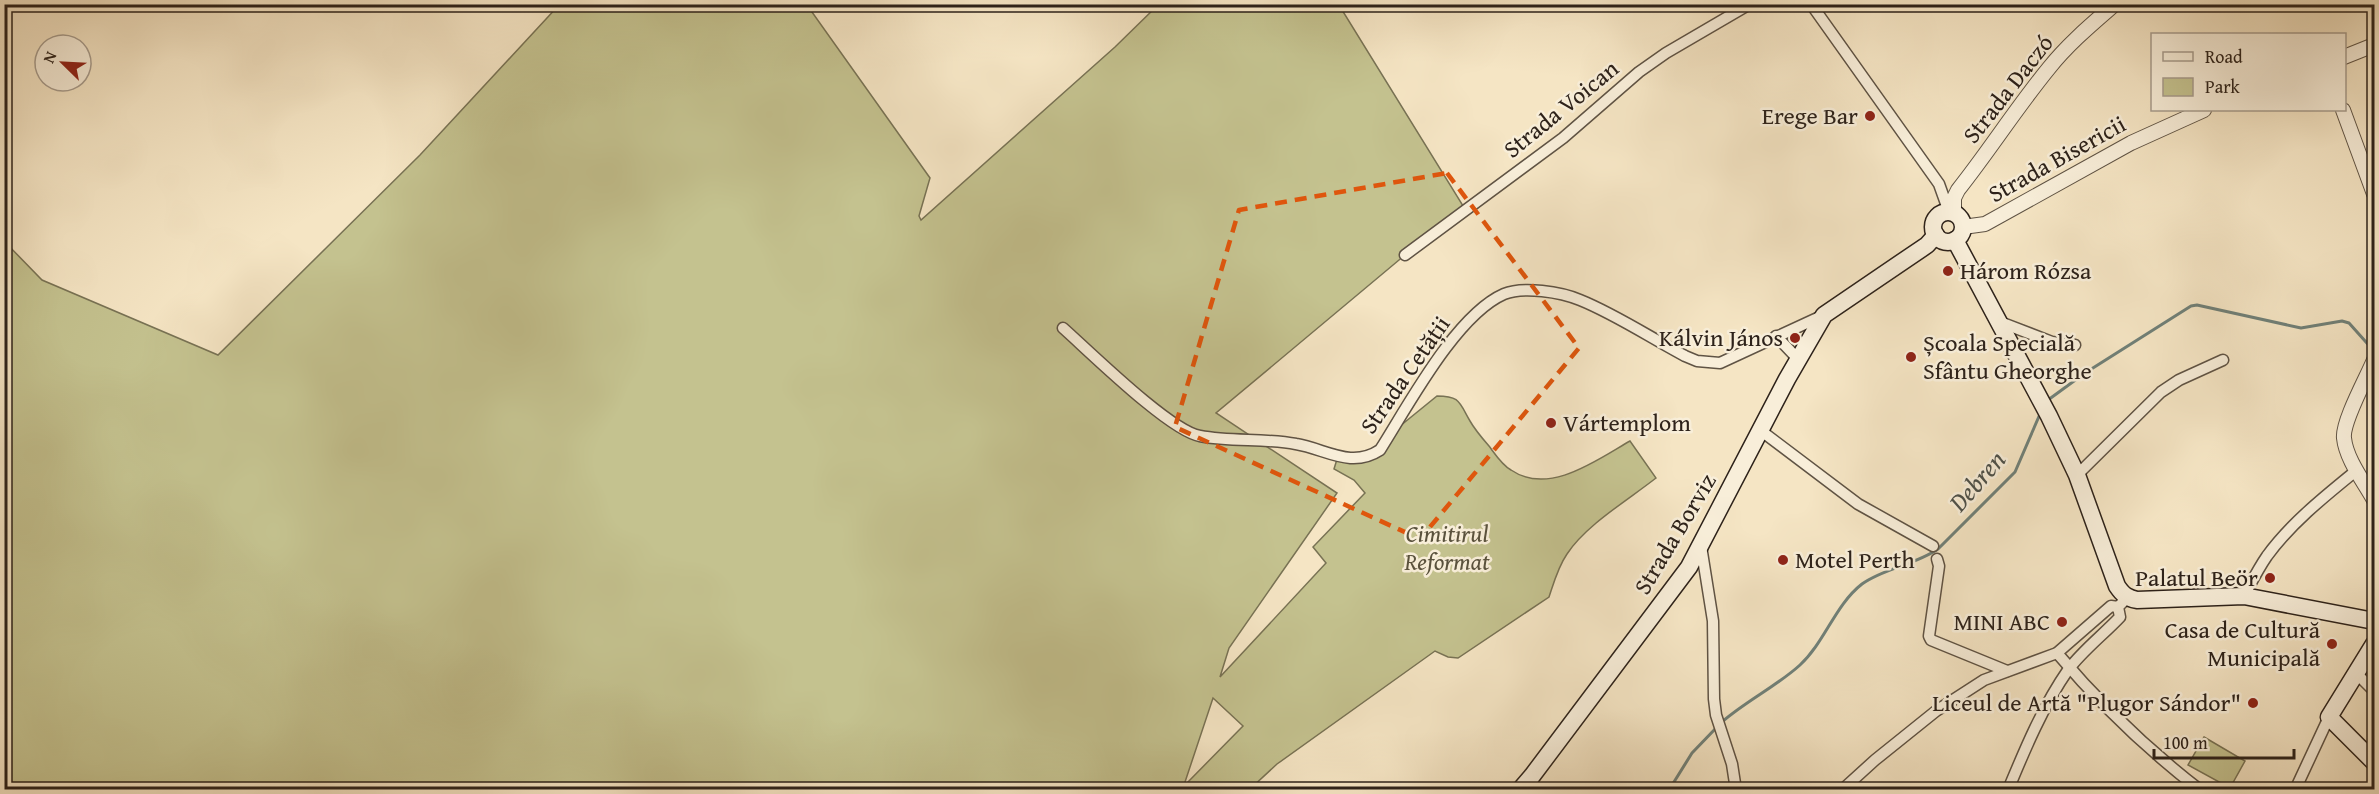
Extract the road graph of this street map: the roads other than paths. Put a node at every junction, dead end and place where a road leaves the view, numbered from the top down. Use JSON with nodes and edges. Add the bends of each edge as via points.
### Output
{"nodes":[{"id":1,"x":1750,"y":4,"type":"edge"},
{"id":2,"x":1811,"y":4,"type":"edge"},
{"id":3,"x":2115,"y":4,"type":"edge"},
{"id":4,"x":2374,"y":45,"type":"edge"},
{"id":5,"x":2346,"y":56,"type":"edge"},
{"id":6,"x":2202,"y":111,"type":"edge"},
{"id":7,"x":2343,"y":111,"type":"edge"},
{"id":8,"x":2374,"y":194,"type":"edge"},
{"id":9,"x":1956,"y":223,"type":"junction"},
{"id":10,"x":1936,"y":235,"type":"junction"},
{"id":11,"x":1405,"y":255,"type":"dead end"},
{"id":12,"x":1824,"y":315,"type":"junction"},
{"id":13,"x":2000,"y":322,"type":"junction"},
{"id":14,"x":1063,"y":328,"type":"dead end"},
{"id":15,"x":1776,"y":336,"type":"junction"},
{"id":16,"x":2075,"y":345,"type":"dead end"},
{"id":17,"x":1798,"y":359,"type":"junction"},
{"id":18,"x":2223,"y":360,"type":"dead end"},
{"id":19,"x":2373,"y":363,"type":"edge"},
{"id":20,"x":1760,"y":430,"type":"junction"},
{"id":21,"x":2357,"y":470,"type":"junction"},
{"id":22,"x":2076,"y":475,"type":"junction"},
{"id":23,"x":2374,"y":500,"type":"edge"},
{"id":24,"x":1701,"y":546,"type":"junction"},
{"id":25,"x":1933,"y":546,"type":"dead end"},
{"id":26,"x":1937,"y":560,"type":"dead end"},
{"id":27,"x":2244,"y":596,"type":"junction"},
{"id":28,"x":2123,"y":603,"type":"junction"},
{"id":29,"x":2374,"y":621,"type":"edge"},
{"id":30,"x":2374,"y":644,"type":"edge"},
{"id":31,"x":2057,"y":653,"type":"junction"},
{"id":32,"x":2070,"y":668,"type":"junction"},
{"id":33,"x":2007,"y":671,"type":"junction"},
{"id":34,"x":2355,"y":672,"type":"junction"},
{"id":35,"x":2374,"y":691,"type":"edge"},
{"id":36,"x":2329,"y":717,"type":"junction"},
{"id":37,"x":2374,"y":762,"type":"edge"},
{"id":38,"x":1520,"y":789,"type":"edge"},
{"id":39,"x":1736,"y":789,"type":"edge"},
{"id":40,"x":1842,"y":789,"type":"edge"},
{"id":41,"x":2008,"y":789,"type":"edge"},
{"id":42,"x":2200,"y":789,"type":"edge"},
{"id":43,"x":2295,"y":789,"type":"edge"}],
"edges":[{"from":1,"to":11,"type":"street","name":"Strada Voican","via":[[1648,66],[1563,138]]},
{"from":2,"to":9,"type":"street","via":[[1939,184]]},
{"from":3,"to":9,"type":"street","name":"Strada Daczó","via":[[2049,68],[1958,190],[1954,198]]},
{"from":4,"to":5,"type":"street"},
{"from":6,"to":9,"type":"street","name":"Strada Bisericii","via":[[2131,143],[1984,224]]},
{"from":7,"to":8,"type":"street"},
{"from":9,"to":10,"type":"main road","via":[[1947,242]]},
{"from":9,"to":10,"type":"main road","via":[[1937,217],[1933,226]]},
{"from":9,"to":13,"type":"main road"},
{"from":10,"to":12,"type":"main road"},
{"from":12,"to":15,"type":"street","name":"Strada Cetății"},
{"from":12,"to":17,"type":"main road","name":"Strada Borviz"},
{"from":13,"to":16,"type":"street","via":[[2052,342]]},
{"from":13,"to":22,"type":"main road"},
{"from":14,"to":15,"type":"street","name":"Strada Cetății","via":[[1163,415],[1194,435],[1297,444],[1357,459],[1369,458],[1380,450],[1449,343],[1467,322],[1504,294],[1530,291],[1580,300],[1698,361],[1720,363]]},
{"from":15,"to":17,"type":"street"},
{"from":17,"to":20,"type":"main road","name":"Strada Borviz"},
{"from":18,"to":22,"type":"street","via":[[2161,392]]},
{"from":19,"to":21,"type":"street","via":[[2344,430],[2347,450]]},
{"from":20,"to":24,"type":"main road","name":"Strada Borviz"},
{"from":20,"to":25,"type":"street","via":[[1858,504]]},
{"from":21,"to":23,"type":"street"},
{"from":21,"to":27,"type":"street","via":[[2320,500],[2277,544]]},
{"from":22,"to":28,"type":"main road"},
{"from":24,"to":38,"type":"main road","name":"Strada Borviz","via":[[1676,586]]},
{"from":24,"to":39,"type":"street","via":[[1713,621],[1716,715]]},
{"from":26,"to":33,"type":"street","via":[[1931,640]]},
{"from":27,"to":28,"type":"main road"},
{"from":27,"to":29,"type":"main road"},
{"from":28,"to":31,"type":"street","via":[[2111,606]]},
{"from":28,"to":32,"type":"street","via":[[2121,617]]},
{"from":30,"to":34,"type":"main road"},
{"from":31,"to":32,"type":"street"},
{"from":31,"to":33,"type":"street"},
{"from":32,"to":41,"type":"street","via":[[2043,713]]},
{"from":32,"to":42,"type":"street","via":[[2147,747]]},
{"from":33,"to":40,"type":"street","via":[[1984,680],[1936,711]]},
{"from":34,"to":35,"type":"street"},
{"from":34,"to":36,"type":"main road"},
{"from":36,"to":37,"type":"main road"},
{"from":36,"to":43,"type":"street"}]}
